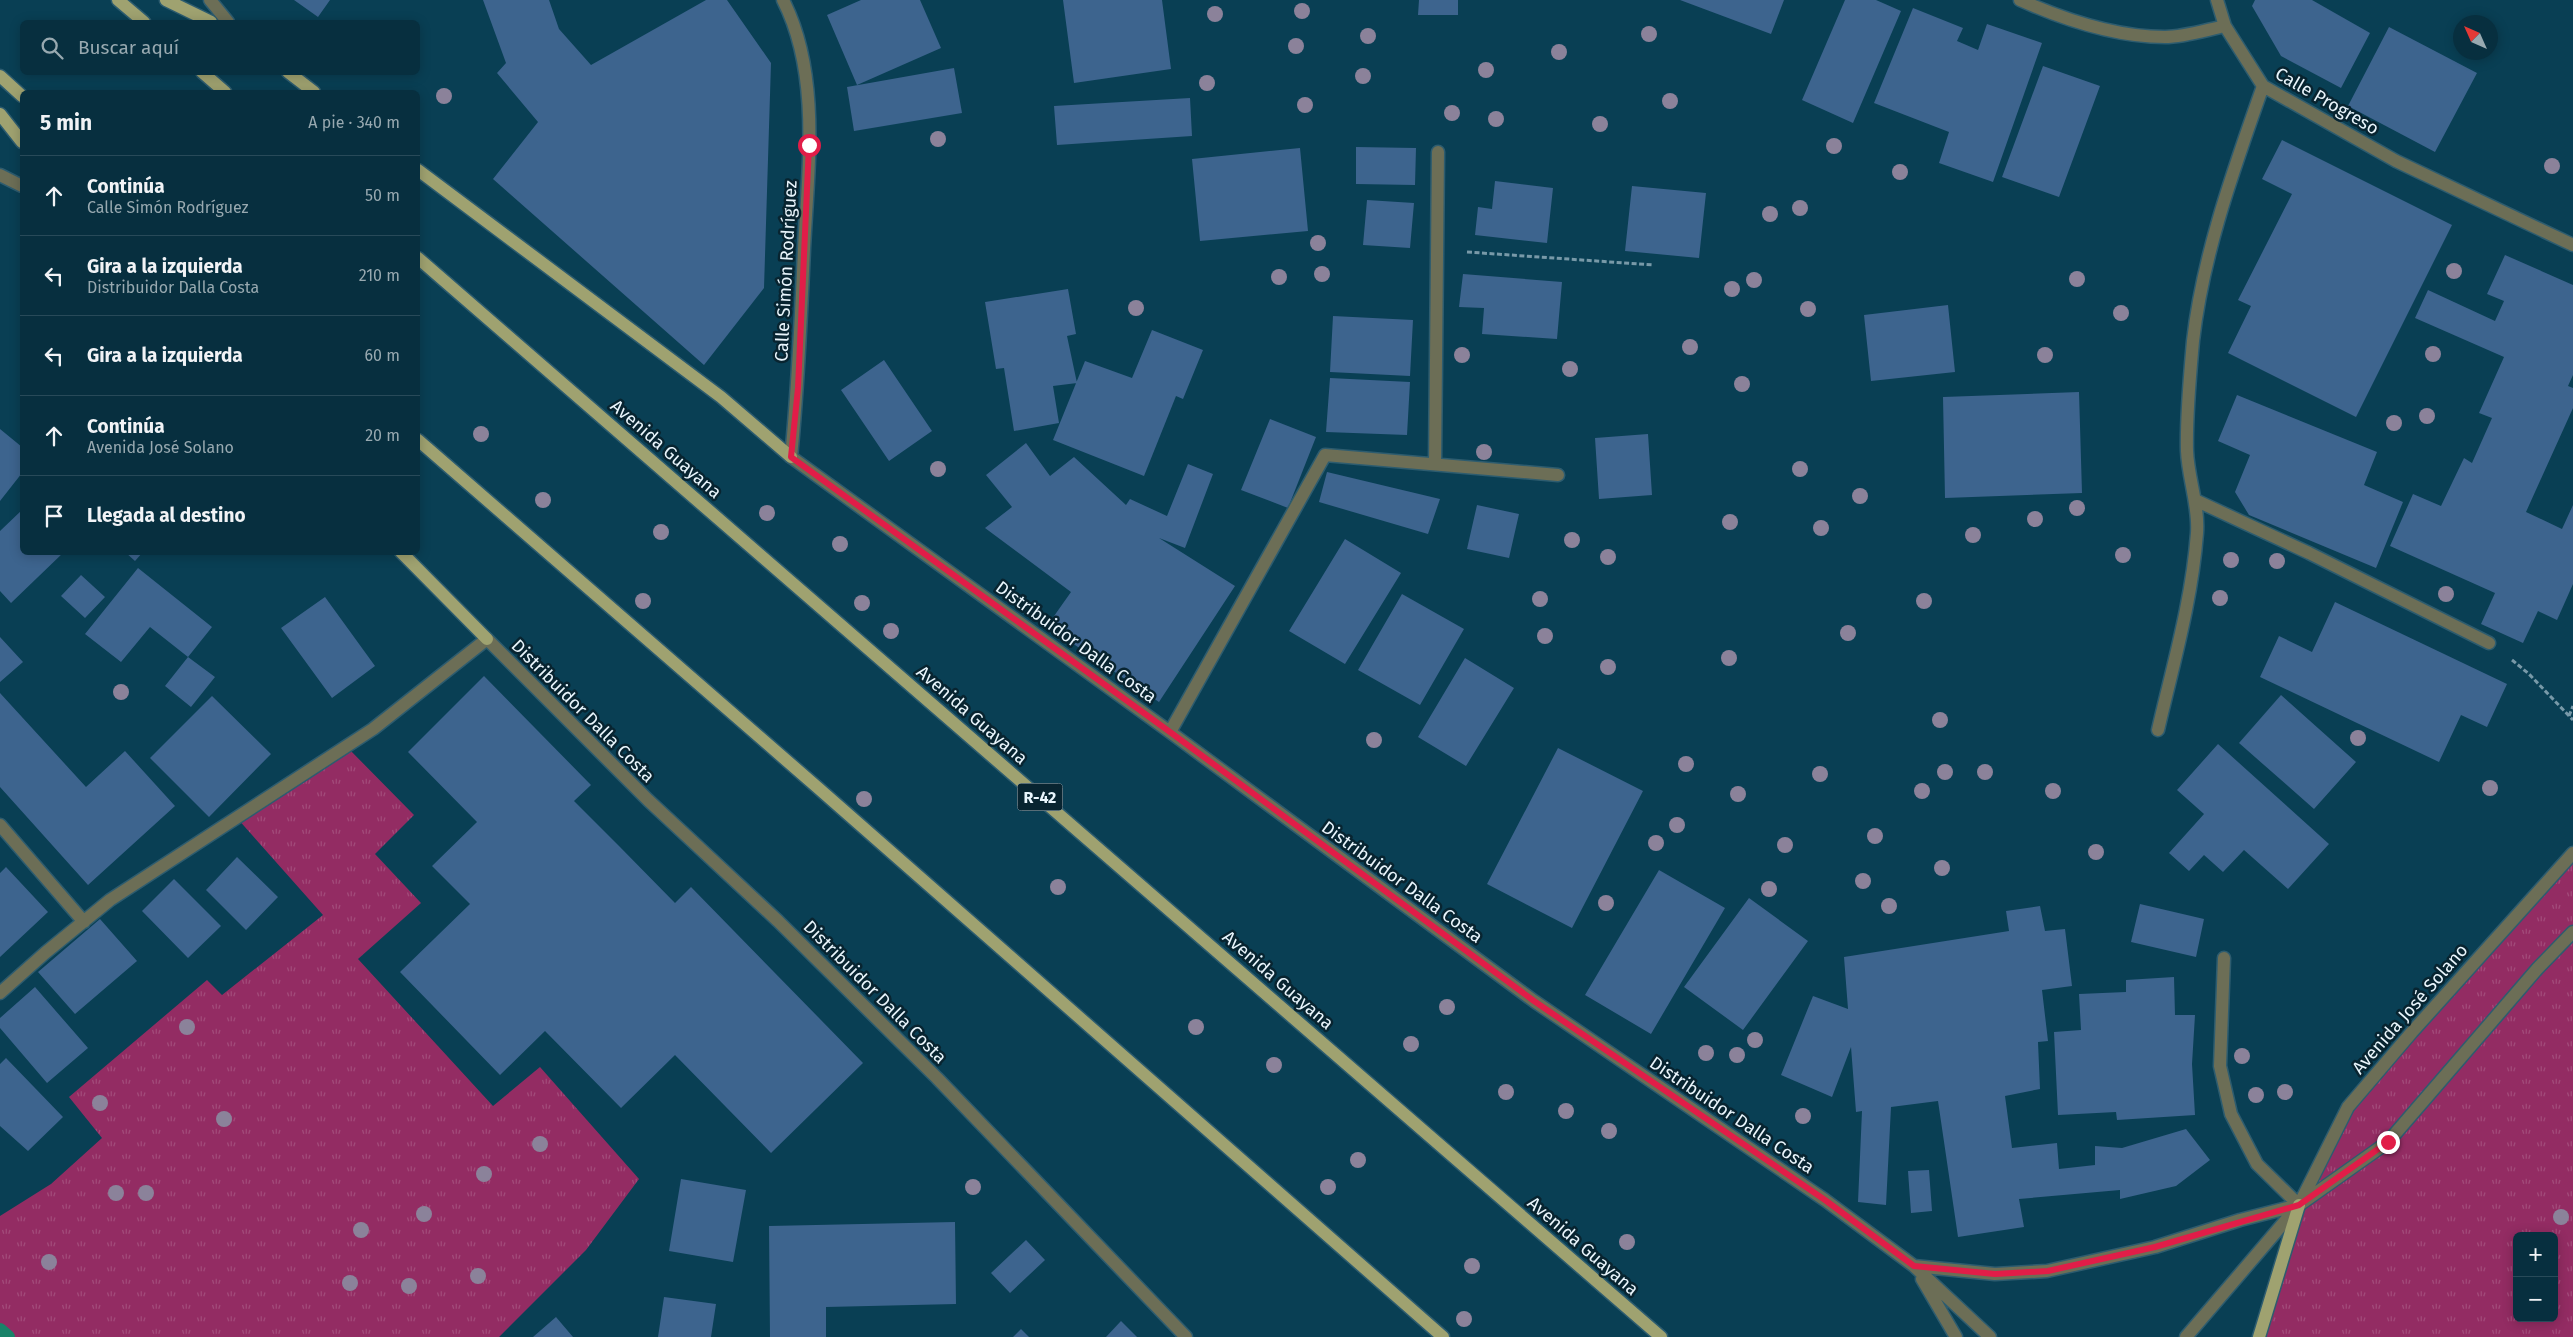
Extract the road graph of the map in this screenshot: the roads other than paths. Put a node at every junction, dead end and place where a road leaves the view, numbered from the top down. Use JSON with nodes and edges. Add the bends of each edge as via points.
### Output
{"nodes":[{"id":1,"x":118,"y":0,"type":"edge"},
{"id":2,"x":166,"y":0,"type":"edge"},
{"id":3,"x":210,"y":0,"type":"edge"},
{"id":4,"x":783,"y":0,"type":"edge"},
{"id":5,"x":2020,"y":0,"type":"edge"},
{"id":6,"x":2217,"y":0,"type":"edge"},
{"id":7,"x":142,"y":20,"type":"edge"},
{"id":8,"x":207,"y":20,"type":"edge"},
{"id":9,"x":226,"y":20,"type":"edge"},
{"id":10,"x":2225,"y":26,"type":"junction"},
{"id":11,"x":205,"y":75,"type":"edge"},
{"id":12,"x":292,"y":75,"type":"edge"},
{"id":13,"x":0,"y":76,"type":"edge"},
{"id":14,"x":2263,"y":86,"type":"junction"},
{"id":15,"x":223,"y":90,"type":"edge"},
{"id":16,"x":311,"y":90,"type":"edge"},
{"id":17,"x":20,"y":94,"type":"edge"},
{"id":18,"x":0,"y":114,"type":"edge"},
{"id":19,"x":20,"y":139,"type":"edge"},
{"id":20,"x":1438,"y":152,"type":"dead end"},
{"id":21,"x":420,"y":171,"type":"edge"},
{"id":22,"x":0,"y":175,"type":"edge"},
{"id":23,"x":20,"y":185,"type":"edge"},
{"id":24,"x":2573,"y":246,"type":"edge"},
{"id":25,"x":420,"y":260,"type":"edge"},
{"id":26,"x":420,"y":442,"type":"edge"},
{"id":27,"x":791,"y":457,"type":"junction"},
{"id":28,"x":1435,"y":464,"type":"junction"},
{"id":29,"x":1558,"y":475,"type":"dead end"},
{"id":30,"x":2195,"y":500,"type":"junction"},
{"id":31,"x":404,"y":555,"type":"edge"},
{"id":32,"x":487,"y":639,"type":"junction"},
{"id":33,"x":2489,"y":643,"type":"road end"},
{"id":34,"x":2158,"y":730,"type":"dead end"},
{"id":35,"x":1170,"y":732,"type":"junction"},
{"id":36,"x":0,"y":825,"type":"edge"},
{"id":37,"x":2573,"y":853,"type":"edge"},
{"id":38,"x":84,"y":922,"type":"junction"},
{"id":39,"x":2573,"y":933,"type":"edge"},
{"id":40,"x":2224,"y":958,"type":"dead end"},
{"id":41,"x":0,"y":993,"type":"edge"},
{"id":42,"x":2299,"y":1205,"type":"junction"},
{"id":43,"x":1914,"y":1266,"type":"junction"},
{"id":44,"x":1186,"y":1337,"type":"edge"},
{"id":45,"x":1442,"y":1337,"type":"edge"},
{"id":46,"x":1661,"y":1337,"type":"edge"},
{"id":47,"x":1956,"y":1337,"type":"edge"},
{"id":48,"x":1990,"y":1337,"type":"edge"},
{"id":49,"x":2186,"y":1337,"type":"edge"},
{"id":50,"x":2259,"y":1337,"type":"edge"}],
"edges":[{"from":1,"to":7,"type":"main road"},
{"from":2,"to":8,"type":"main road"},
{"from":3,"to":9,"type":"street"},
{"from":4,"to":27,"type":"street","name":"Calle Simón Rodríguez","via":[[795,23],[805,60],[809,145],[798,388]]},
{"from":5,"to":10,"type":"street","via":[[2049,13],[2127,35],[2167,38]]},
{"from":6,"to":10,"type":"street","name":"Calle Progreso"},
{"from":10,"to":14,"type":"street","name":"Calle Progreso"},
{"from":11,"to":15,"type":"main road"},
{"from":12,"to":16,"type":"main road"},
{"from":13,"to":17,"type":"main road"},
{"from":14,"to":24,"type":"street","name":"Calle Progreso","via":[[2396,161]]},
{"from":14,"to":30,"type":"street","via":[[2204,271],[2193,341],[2187,452]]},
{"from":18,"to":19,"type":"main road"},
{"from":20,"to":28,"type":"street"},
{"from":21,"to":27,"type":"main road","via":[[721,397]]},
{"from":22,"to":23,"type":"street"},
{"from":25,"to":46,"type":"main road","name":"Avenida Guayana","number":"R-42"},
{"from":26,"to":45,"type":"main road"},
{"from":27,"to":35,"type":"street","name":"Distribuidor Dalla Costa"},
{"from":28,"to":29,"type":"street"},
{"from":28,"to":35,"type":"street","via":[[1324,455]]},
{"from":30,"to":33,"type":"street"},
{"from":30,"to":34,"type":"street","via":[[2197,532],[2187,604]]},
{"from":31,"to":32,"type":"main road"},
{"from":32,"to":38,"type":"street","via":[[373,729],[110,900]]},
{"from":32,"to":44,"type":"street","name":"Distribuidor Dalla Costa","via":[[648,800],[778,921],[930,1071]]},
{"from":35,"to":43,"type":"street","name":"Distribuidor Dalla Costa","via":[[1534,1001],[1825,1200]]},
{"from":36,"to":38,"type":"street"},
{"from":37,"to":42,"type":"street","name":"Avenida José Solano","via":[[2348,1107]]},
{"from":38,"to":41,"type":"street"},
{"from":39,"to":42,"type":"street","name":"Avenida José Solano","via":[[2538,968],[2388,1142]]},
{"from":40,"to":42,"type":"street","via":[[2220,1066],[2231,1114],[2257,1164]]},
{"from":42,"to":43,"type":"street","via":[[2155,1247],[2048,1271],[1995,1274]]},
{"from":42,"to":49,"type":"street","name":"Avenida José Solano"},
{"from":42,"to":50,"type":"main road"},
{"from":43,"to":47,"type":"street"},
{"from":43,"to":48,"type":"street","name":"Distribuidor Dalla Costa"}]}
